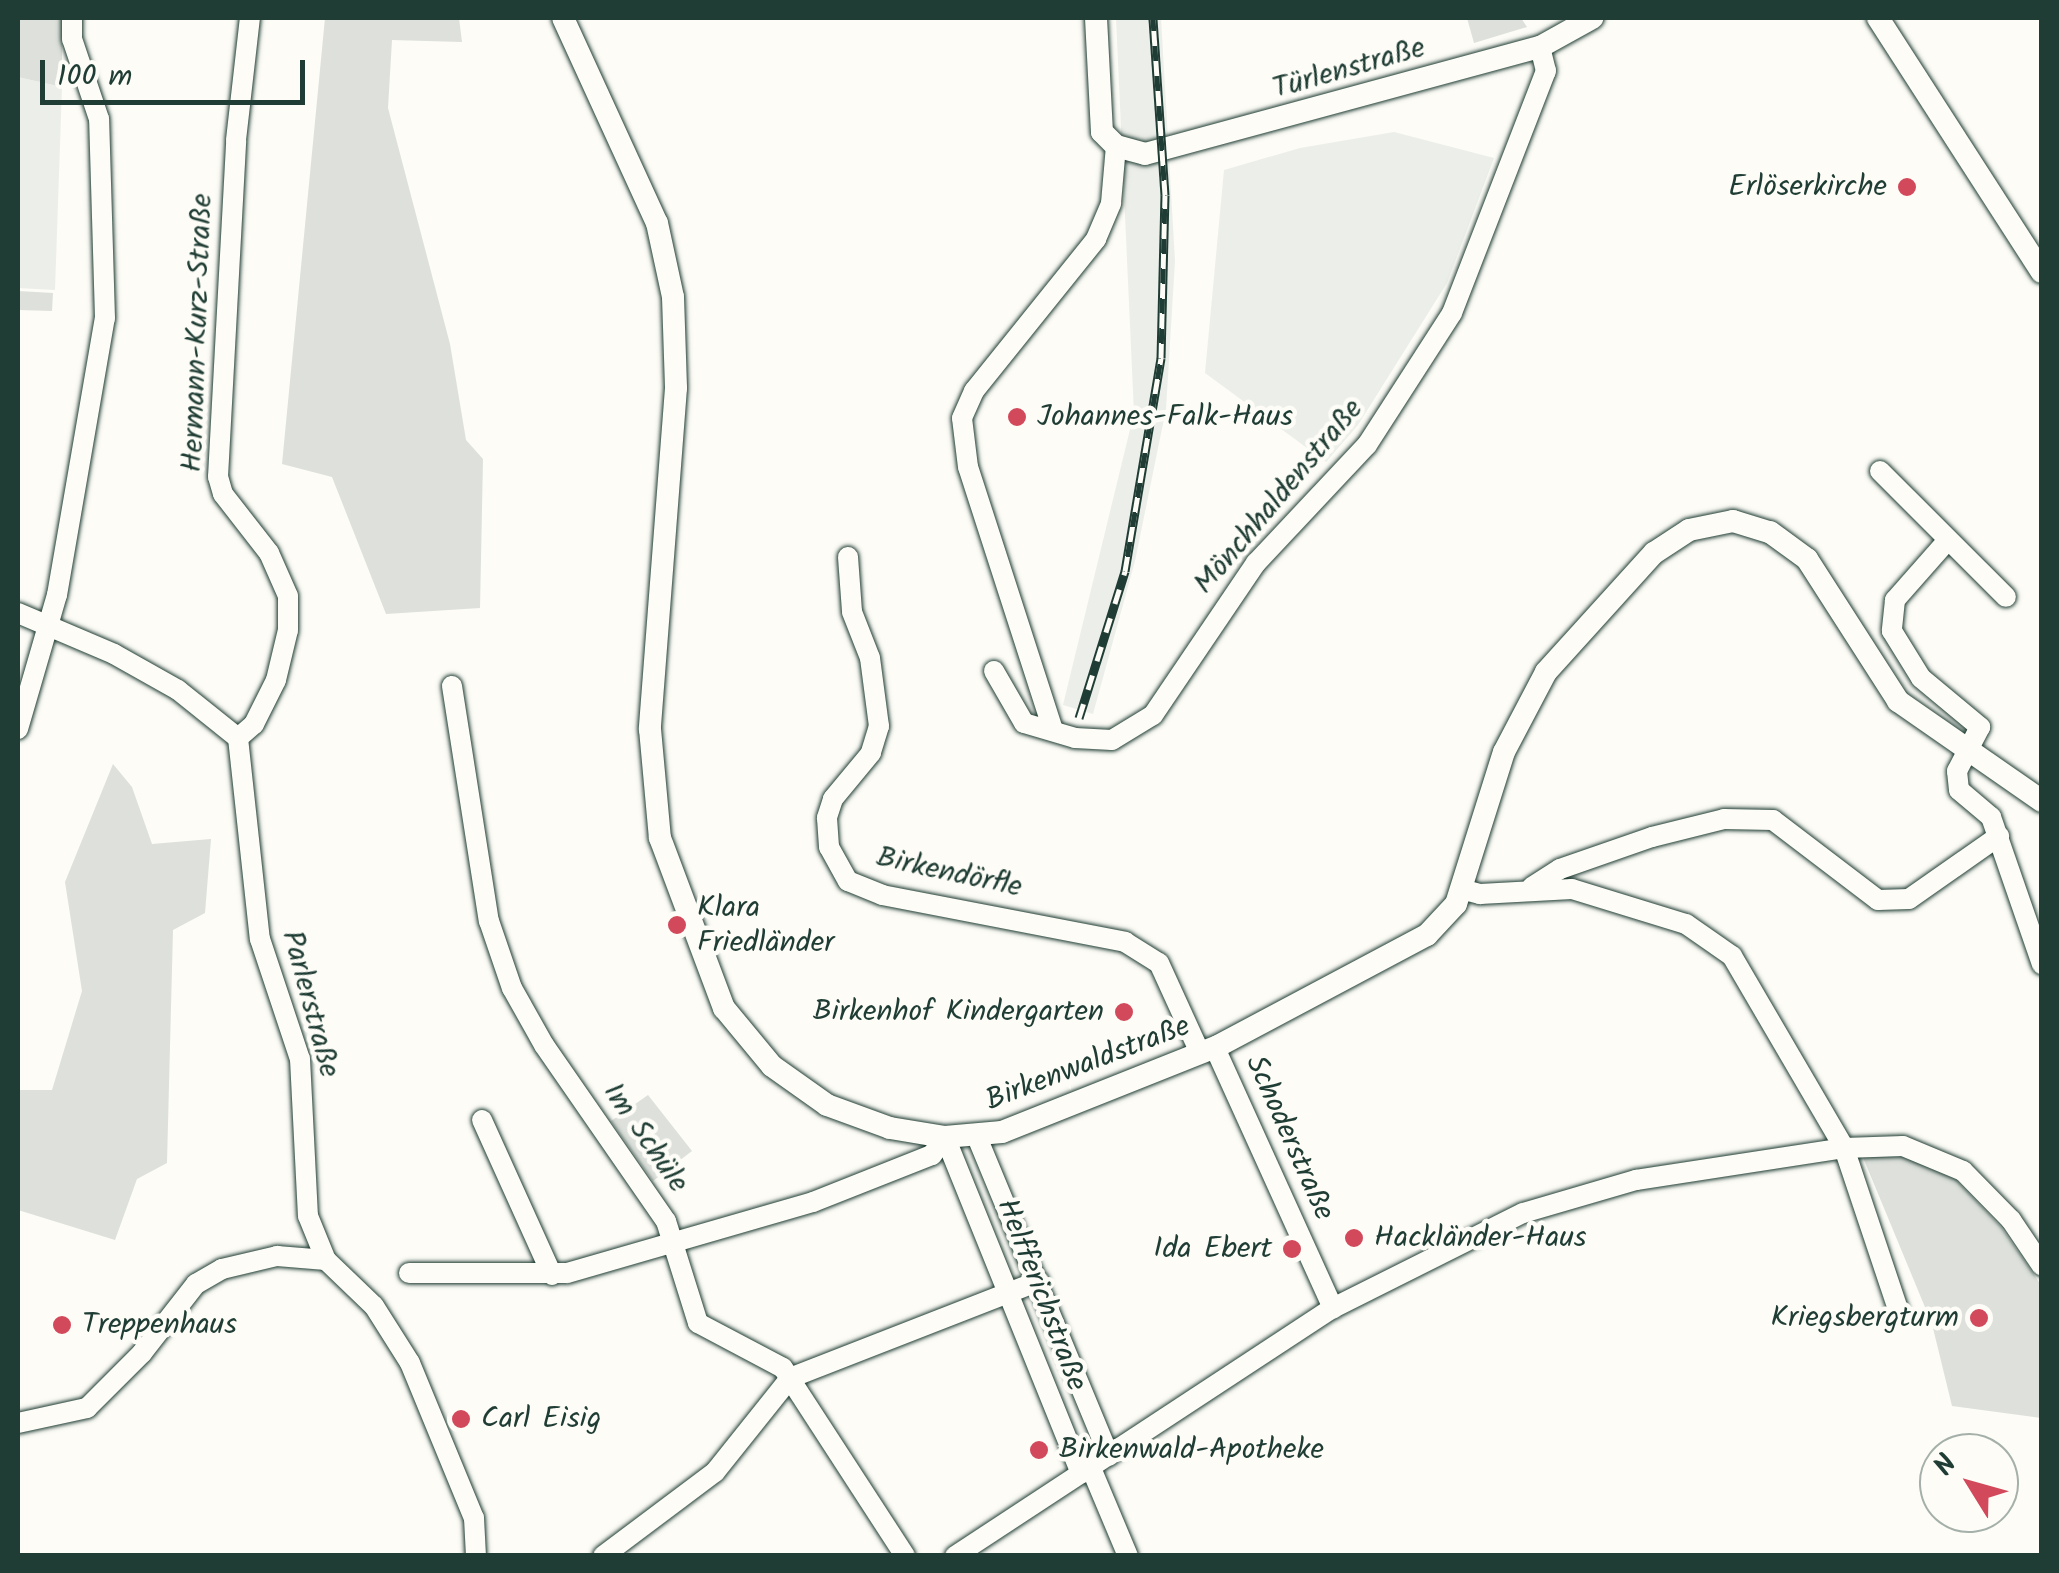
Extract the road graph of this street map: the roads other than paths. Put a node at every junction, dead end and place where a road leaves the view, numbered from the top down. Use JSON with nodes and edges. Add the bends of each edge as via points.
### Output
{"nodes":[{"id":1,"x":72,"y":18,"type":"edge"},
{"id":2,"x":250,"y":18,"type":"edge"},
{"id":3,"x":563,"y":18,"type":"edge"},
{"id":4,"x":1096,"y":18,"type":"edge"},
{"id":5,"x":1592,"y":18,"type":"edge"},
{"id":6,"x":1878,"y":18,"type":"edge"},
{"id":7,"x":1540,"y":47,"type":"junction"},
{"id":8,"x":1116,"y":146,"type":"junction"},
{"id":9,"x":2042,"y":272,"type":"edge"},
{"id":10,"x":1880,"y":471,"type":"dead end"},
{"id":11,"x":1947,"y":541,"type":"junction"},
{"id":12,"x":848,"y":558,"type":"dead end"},
{"id":13,"x":2006,"y":597,"type":"dead end"},
{"id":14,"x":18,"y":613,"type":"edge"},
{"id":15,"x":50,"y":622,"type":"junction"},
{"id":16,"x":994,"y":671,"type":"dead end"},
{"id":17,"x":452,"y":686,"type":"dead end"},
{"id":18,"x":18,"y":729,"type":"edge"},
{"id":19,"x":1053,"y":730,"type":"junction"},
{"id":20,"x":238,"y":738,"type":"junction"},
{"id":21,"x":1971,"y":750,"type":"junction"},
{"id":22,"x":2042,"y":802,"type":"edge"},
{"id":23,"x":1999,"y":836,"type":"junction"},
{"id":24,"x":1530,"y":888,"type":"junction"},
{"id":25,"x":1460,"y":889,"type":"junction"},
{"id":26,"x":2042,"y":964,"type":"edge"},
{"id":27,"x":1208,"y":1050,"type":"junction"},
{"id":28,"x":482,"y":1120,"type":"dead end"},
{"id":29,"x":945,"y":1137,"type":"junction"},
{"id":30,"x":977,"y":1137,"type":"junction"},
{"id":31,"x":1844,"y":1148,"type":"junction"},
{"id":32,"x":674,"y":1240,"type":"junction"},
{"id":33,"x":326,"y":1260,"type":"junction"},
{"id":34,"x":2042,"y":1266,"type":"edge"},
{"id":35,"x":410,"y":1273,"type":"dead end"},
{"id":36,"x":552,"y":1275,"type":"junction"},
{"id":37,"x":1040,"y":1281,"type":"junction"},
{"id":38,"x":1008,"y":1293,"type":"junction"},
{"id":39,"x":1332,"y":1308,"type":"junction"},
{"id":40,"x":1899,"y":1312,"type":"dead end"},
{"id":41,"x":790,"y":1378,"type":"junction"},
{"id":42,"x":18,"y":1423,"type":"edge"},
{"id":43,"x":1094,"y":1466,"type":"junction"},
{"id":44,"x":476,"y":1556,"type":"edge"},
{"id":45,"x":603,"y":1556,"type":"edge"},
{"id":46,"x":905,"y":1556,"type":"edge"},
{"id":47,"x":955,"y":1556,"type":"edge"},
{"id":48,"x":1128,"y":1556,"type":"edge"}],
"edges":[{"from":1,"to":15,"type":"street","via":[[72,39],[99,120],[104,318]]},
{"from":2,"to":20,"type":"street","name":"Hermann-Kurz-Straße","via":[[236,140],[218,476],[223,494],[270,553],[288,596],[288,630],[276,680],[254,724]]},
{"from":3,"to":29,"type":"street","name":"Birkenwaldstraße","via":[[657,224],[673,297],[676,388],[650,729],[660,838],[718,992],[746,1040],[827,1105],[890,1128]]},
{"from":4,"to":8,"type":"street","via":[[1098,117]]},
{"from":5,"to":7,"type":"street","name":"Türlenstraße"},
{"from":6,"to":9,"type":"street"},
{"from":7,"to":8,"type":"street","name":"Türlenstraße","via":[[1172,149],[1145,154]]},
{"from":7,"to":19,"type":"street","name":"Mönchhaldenstraße","via":[[1546,71],[1471,269],[1427,355],[1367,445],[1256,563],[1153,716],[1112,740]]},
{"from":8,"to":19,"type":"street","via":[[1111,203],[1096,239],[974,391],[962,418],[968,467]]},
{"from":10,"to":11,"type":"street"},
{"from":11,"to":13,"type":"street"},
{"from":11,"to":21,"type":"street","via":[[1895,600],[1892,631],[1921,678],[1980,727]]},
{"from":12,"to":27,"type":"street","name":"Birkendörfle","via":[[852,612],[870,658],[879,726],[870,753],[833,799],[827,818],[829,848],[848,881],[882,895],[1126,942],[1160,963]]},
{"from":14,"to":15,"type":"street"},
{"from":15,"to":18,"type":"street"},
{"from":15,"to":20,"type":"street","via":[[178,690]]},
{"from":16,"to":19,"type":"street","name":"Mönchhaldenstraße","via":[[1024,723]]},
{"from":17,"to":32,"type":"street","name":"Im Schüle","via":[[489,921],[512,988]]},
{"from":20,"to":33,"type":"street","name":"Parlerstraße","via":[[260,939],[300,1059],[308,1216]]},
{"from":21,"to":22,"type":"street","name":"Birkenwaldstraße"},
{"from":21,"to":23,"type":"street","via":[[1957,771],[1960,790],[1991,817]]},
{"from":21,"to":25,"type":"street","name":"Birkenwaldstraße","via":[[1898,702],[1807,559],[1770,532],[1733,521],[1689,530],[1654,553],[1546,672],[1504,752]]},
{"from":23,"to":24,"type":"street","via":[[1909,899],[1878,900],[1773,820],[1740,819],[1652,837],[1560,869]]},
{"from":23,"to":26,"type":"street"},
{"from":24,"to":25,"type":"street","via":[[1480,894]]},
{"from":24,"to":31,"type":"street","via":[[1572,888],[1639,906],[1712,938],[1772,1016]]},
{"from":25,"to":27,"type":"street","name":"Birkenwaldstraße","via":[[1449,916],[1427,936]]},
{"from":27,"to":30,"type":"street","name":"Birkenwaldstraße"},
{"from":27,"to":39,"type":"street","name":"Schoderstraße"},
{"from":28,"to":36,"type":"street"},
{"from":29,"to":30,"type":"street","name":"Birkenwaldstraße"},
{"from":29,"to":32,"type":"street","via":[[932,1155],[813,1202]]},
{"from":29,"to":38,"type":"street","name":"Helfferichstraße"},
{"from":30,"to":37,"type":"street","name":"Helfferichstraße"},
{"from":31,"to":34,"type":"street","via":[[1903,1146],[1963,1171],[2011,1220]]},
{"from":31,"to":39,"type":"street","via":[[1636,1180],[1523,1213]]},
{"from":31,"to":40,"type":"street"},
{"from":32,"to":36,"type":"street"},
{"from":32,"to":41,"type":"street","name":"Im Schüle","via":[[698,1323],[770,1357]]},
{"from":33,"to":42,"type":"street","via":[[277,1256],[222,1269],[196,1284],[122,1376],[87,1408]]},
{"from":33,"to":44,"type":"street","name":"Parlerstraße","via":[[374,1306],[410,1363],[474,1518]]},
{"from":35,"to":36,"type":"street"},
{"from":37,"to":38,"type":"street"},
{"from":37,"to":43,"type":"street","name":"Helfferichstraße"},
{"from":38,"to":41,"type":"street"},
{"from":38,"to":43,"type":"street","name":"Helfferichstraße"},
{"from":39,"to":43,"type":"street"},
{"from":41,"to":45,"type":"street","via":[[714,1472]]},
{"from":41,"to":46,"type":"street","name":"Im Schüle"},
{"from":43,"to":47,"type":"street"},
{"from":43,"to":48,"type":"street","name":"Helfferichstraße"}]}
